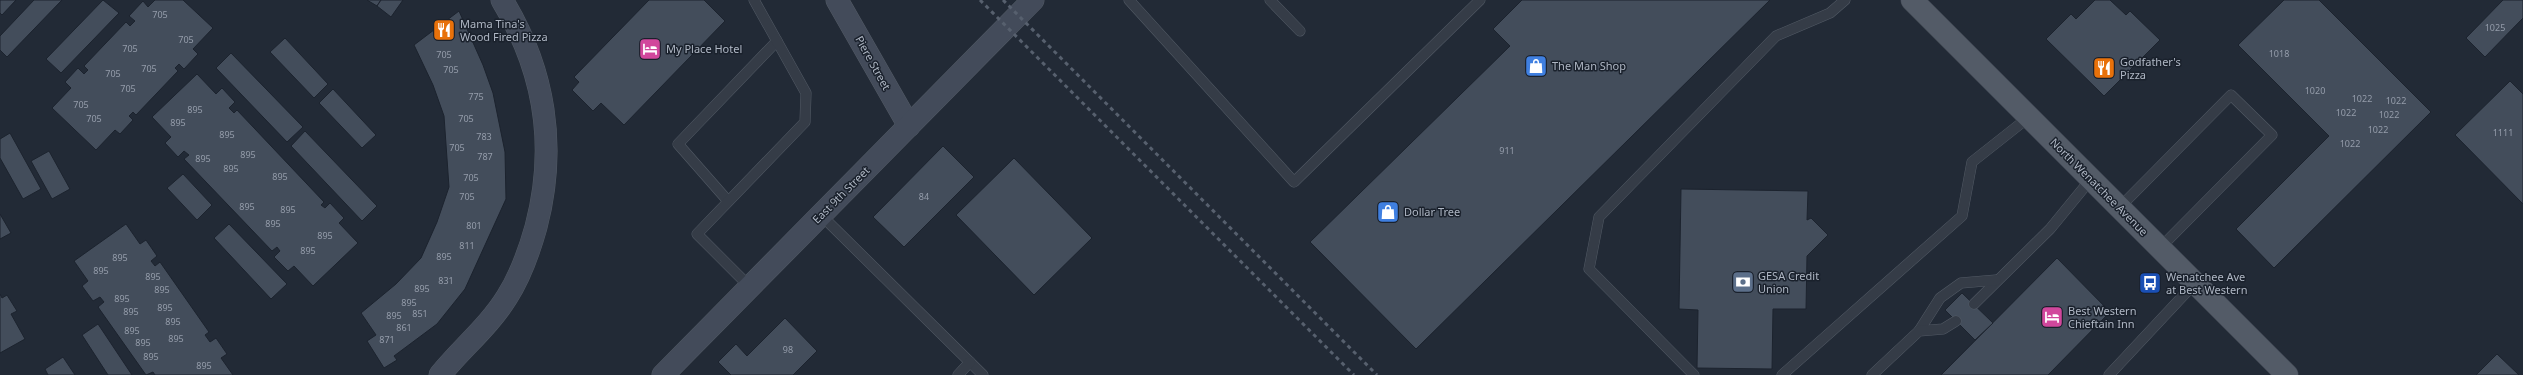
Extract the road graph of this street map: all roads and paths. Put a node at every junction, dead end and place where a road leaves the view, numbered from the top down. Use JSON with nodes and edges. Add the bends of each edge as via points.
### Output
{"nodes":[{"id":1,"x":502,"y":0,"type":"edge"},
{"id":2,"x":754,"y":0,"type":"edge"},
{"id":3,"x":837,"y":0,"type":"edge"},
{"id":4,"x":1129,"y":0,"type":"edge"},
{"id":5,"x":1270,"y":0,"type":"edge"},
{"id":6,"x":1480,"y":0,"type":"edge"},
{"id":7,"x":1845,"y":0,"type":"edge"},
{"id":8,"x":1912,"y":0,"type":"edge"},
{"id":9,"x":1025,"y":7,"type":"edge"},
{"id":10,"x":1300,"y":31,"type":"dead end"},
{"id":11,"x":777,"y":41,"type":"junction"},
{"id":12,"x":2029,"y":117,"type":"junction"},
{"id":13,"x":909,"y":126,"type":"junction"},
{"id":14,"x":2091,"y":179,"type":"junction"},
{"id":15,"x":728,"y":201,"type":"junction"},
{"id":16,"x":2119,"y":208,"type":"junction"},
{"id":17,"x":821,"y":215,"type":"junction"},
{"id":18,"x":2160,"y":248,"type":"junction"},
{"id":19,"x":1996,"y":280,"type":"junction"},
{"id":20,"x":2195,"y":283,"type":"junction"},
{"id":21,"x":750,"y":287,"type":"junction"},
{"id":22,"x":1974,"y":304,"type":"dead end"},
{"id":23,"x":1956,"y":321,"type":"dead end"},
{"id":24,"x":1919,"y":331,"type":"junction"},
{"id":25,"x":970,"y":362,"type":"junction"},
{"id":26,"x":440,"y":375,"type":"edge"},
{"id":27,"x":663,"y":375,"type":"edge"},
{"id":28,"x":958,"y":375,"type":"edge"},
{"id":29,"x":983,"y":375,"type":"edge"},
{"id":30,"x":1694,"y":375,"type":"edge"},
{"id":31,"x":1782,"y":375,"type":"edge"},
{"id":32,"x":1872,"y":375,"type":"edge"},
{"id":33,"x":2109,"y":375,"type":"edge"},
{"id":34,"x":2287,"y":375,"type":"edge"}],
"edges":[{"from":1,"to":26,"type":"street","via":[[516,23],[533,67],[545,113],[547,148],[542,204],[527,258],[508,296],[489,322],[460,350]]},
{"from":2,"to":11,"type":"lane"},
{"from":3,"to":13,"type":"street","name":"Piere Street"},
{"from":4,"to":6,"type":"lane","via":[[1294,182]]},
{"from":5,"to":10,"type":"lane"},
{"from":7,"to":30,"type":"lane","via":[[1830,13],[1776,36],[1599,217],[1589,269]]},
{"from":8,"to":12,"type":"main road","name":"North Wenatchee Avenue"},
{"from":9,"to":13,"type":"street","name":"East 9th Street"},
{"from":11,"to":15,"type":"lane","via":[[806,93],[805,122]]},
{"from":11,"to":15,"type":"lane","via":[[678,144]]},
{"from":12,"to":14,"type":"main road","name":"North Wenatchee Avenue"},
{"from":12,"to":31,"type":"lane","via":[[1972,162],[1962,216]]},
{"from":13,"to":17,"type":"street","name":"East 9th Street"},
{"from":14,"to":16,"type":"main road","name":"North Wenatchee Avenue"},
{"from":14,"to":19,"type":"lane","via":[[2050,230]]},
{"from":15,"to":21,"type":"lane","via":[[697,234]]},
{"from":16,"to":18,"type":"main road","name":"North Wenatchee Avenue"},
{"from":16,"to":18,"type":"lane","via":[[2231,95],[2272,135]]},
{"from":17,"to":21,"type":"street","name":"East 9th Street"},
{"from":17,"to":25,"type":"lane"},
{"from":18,"to":20,"type":"main road","name":"North Wenatchee Avenue"},
{"from":19,"to":22,"type":"lane"},
{"from":19,"to":24,"type":"lane","via":[[1961,283],[1940,298]]},
{"from":20,"to":33,"type":"lane"},
{"from":20,"to":34,"type":"main road","name":"North Wenatchee Avenue"},
{"from":21,"to":27,"type":"street","name":"East 9th Street"},
{"from":23,"to":24,"type":"lane","via":[[1943,329]]},
{"from":24,"to":32,"type":"lane"},
{"from":25,"to":28,"type":"lane"},
{"from":25,"to":29,"type":"lane"}]}
